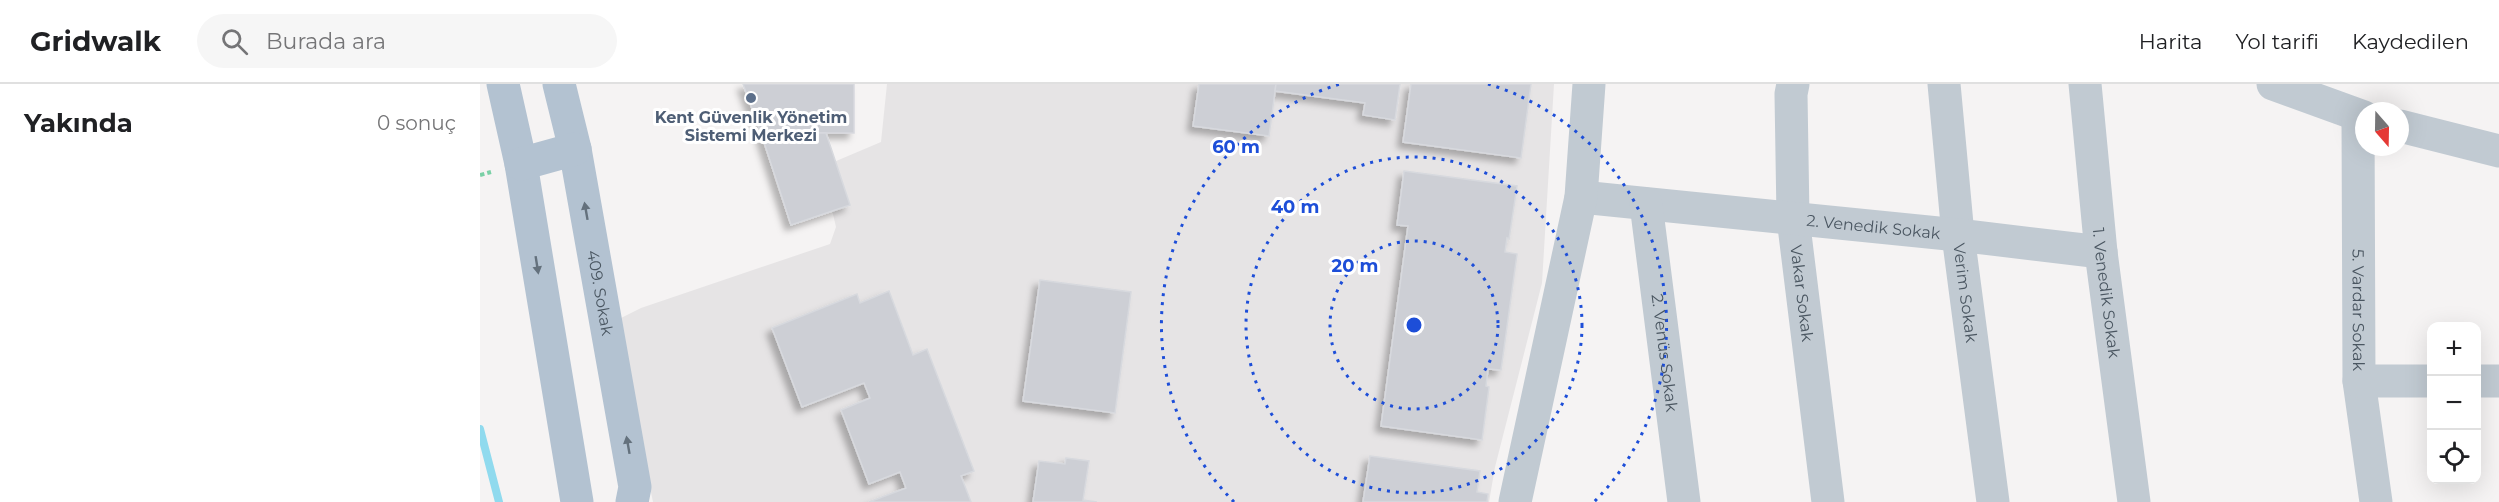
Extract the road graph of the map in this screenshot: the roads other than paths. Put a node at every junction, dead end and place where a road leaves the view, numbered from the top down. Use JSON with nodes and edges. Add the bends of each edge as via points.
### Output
{"nodes":[{"id":1,"x":503,"y":84,"type":"edge"},
{"id":2,"x":559,"y":84,"type":"edge"},
{"id":3,"x":1589,"y":84,"type":"edge"},
{"id":4,"x":1793,"y":84,"type":"edge"},
{"id":5,"x":1944,"y":84,"type":"edge"},
{"id":6,"x":2085,"y":84,"type":"edge"},
{"id":7,"x":2273,"y":84,"type":"edge"},
{"id":8,"x":2355,"y":114,"type":"edge"},
{"id":9,"x":2409,"y":128,"type":"edge"},
{"id":10,"x":575,"y":149,"type":"junction"},
{"id":11,"x":2499,"y":151,"type":"edge"},
{"id":12,"x":2361,"y":156,"type":"edge"},
{"id":13,"x":521,"y":164,"type":"junction"},
{"id":14,"x":1581,"y":196,"type":"junction"},
{"id":15,"x":1646,"y":204,"type":"junction"},
{"id":16,"x":1793,"y":218,"type":"junction"},
{"id":17,"x":1958,"y":235,"type":"junction"},
{"id":18,"x":2101,"y":252,"type":"junction"},
{"id":19,"x":2359,"y":381,"type":"junction"},
{"id":20,"x":2427,"y":381,"type":"edge"},
{"id":21,"x":2481,"y":381,"type":"edge"},
{"id":22,"x":2499,"y":381,"type":"edge"},
{"id":23,"x":577,"y":502,"type":"edge"},
{"id":24,"x":632,"y":502,"type":"edge"},
{"id":25,"x":1515,"y":502,"type":"edge"},
{"id":26,"x":1684,"y":502,"type":"edge"},
{"id":27,"x":1828,"y":502,"type":"edge"},
{"id":28,"x":1993,"y":502,"type":"edge"},
{"id":29,"x":2134,"y":502,"type":"edge"},
{"id":30,"x":2376,"y":502,"type":"edge"}],
"edges":[{"from":1,"to":13,"type":"main road"},
{"from":2,"to":10,"type":"main road","name":"409. Sokak"},
{"from":3,"to":14,"type":"street"},
{"from":4,"to":16,"type":"street","name":"Vakar Sokak"},
{"from":5,"to":17,"type":"street","name":"Verim Sokak"},
{"from":6,"to":18,"type":"street","name":"1. Venedik Sokak"},
{"from":7,"to":8,"type":"street"},
{"from":9,"to":11,"type":"street"},
{"from":10,"to":13,"type":"main road"},
{"from":24,"to":10,"type":"main road","name":"409. Sokak","one_way":true,"via":[[635,487]]},
{"from":12,"to":19,"type":"street","name":"5. Vardar Sokak"},
{"from":13,"to":23,"type":"main road","one_way":true},
{"from":14,"to":15,"type":"street","name":"2. Venedik Sokak"},
{"from":14,"to":25,"type":"street"},
{"from":15,"to":16,"type":"street","name":"2. Venedik Sokak"},
{"from":15,"to":26,"type":"street","name":"2. Venüs Sokak"},
{"from":16,"to":17,"type":"street","name":"2. Venedik Sokak"},
{"from":16,"to":27,"type":"street","name":"Vakar Sokak"},
{"from":17,"to":18,"type":"street","name":"2. Venedik Sokak"},
{"from":17,"to":28,"type":"street","name":"Verim Sokak"},
{"from":18,"to":29,"type":"street","name":"1. Venedik Sokak"},
{"from":19,"to":20,"type":"street"},
{"from":19,"to":30,"type":"street","name":"5. Vardar Sokak"},
{"from":21,"to":22,"type":"street"}]}
